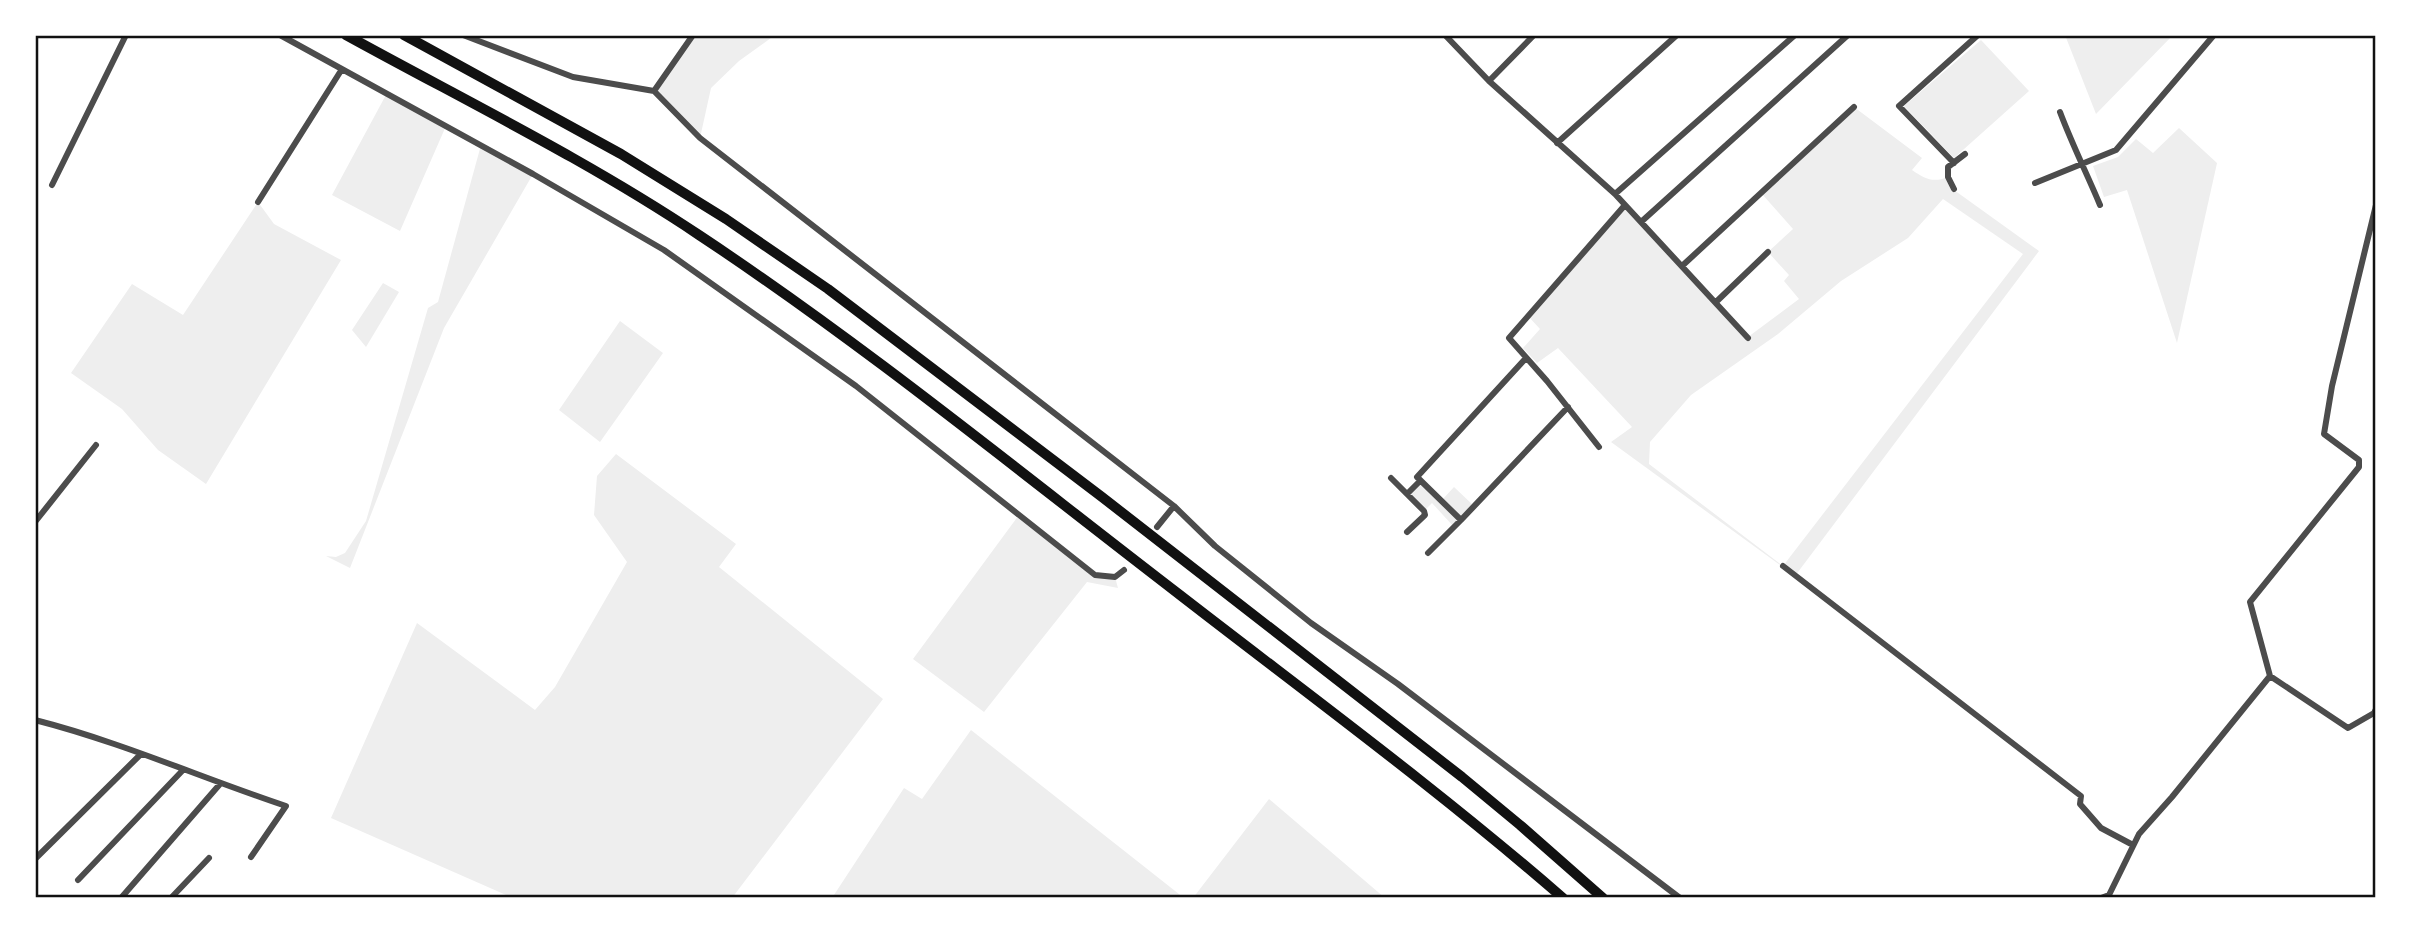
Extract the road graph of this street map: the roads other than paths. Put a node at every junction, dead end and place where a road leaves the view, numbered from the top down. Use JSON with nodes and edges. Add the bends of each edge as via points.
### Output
{"nodes":[{"id":1,"x":126,"y":35,"type":"edge"},
{"id":2,"x":280,"y":35,"type":"edge"},
{"id":3,"x":346,"y":35,"type":"edge"},
{"id":4,"x":404,"y":35,"type":"edge"},
{"id":5,"x":463,"y":35,"type":"edge"},
{"id":6,"x":693,"y":35,"type":"edge"},
{"id":7,"x":1445,"y":35,"type":"edge"},
{"id":8,"x":1534,"y":35,"type":"edge"},
{"id":9,"x":1677,"y":35,"type":"edge"},
{"id":10,"x":1795,"y":35,"type":"edge"},
{"id":11,"x":1848,"y":35,"type":"edge"},
{"id":12,"x":1978,"y":35,"type":"edge"},
{"id":13,"x":2214,"y":35,"type":"edge"},
{"id":14,"x":342,"y":69,"type":"junction"},
{"id":15,"x":1489,"y":81,"type":"junction"},
{"id":16,"x":654,"y":91,"type":"junction"},
{"id":17,"x":1854,"y":107,"type":"dead end"},
{"id":18,"x":2060,"y":112,"type":"dead end"},
{"id":19,"x":1557,"y":143,"type":"junction"},
{"id":20,"x":1965,"y":154,"type":"dead end"},
{"id":21,"x":1954,"y":163,"type":"junction"},
{"id":22,"x":2082,"y":163,"type":"junction"},
{"id":23,"x":2035,"y":183,"type":"dead end"},
{"id":24,"x":52,"y":185,"type":"dead end"},
{"id":25,"x":1954,"y":190,"type":"dead end"},
{"id":26,"x":1615,"y":194,"type":"junction"},
{"id":27,"x":258,"y":202,"type":"dead end"},
{"id":28,"x":1625,"y":205,"type":"junction"},
{"id":29,"x":2100,"y":205,"type":"dead end"},
{"id":30,"x":2376,"y":205,"type":"edge"},
{"id":31,"x":1641,"y":222,"type":"junction"},
{"id":32,"x":1768,"y":252,"type":"dead end"},
{"id":33,"x":1682,"y":266,"type":"junction"},
{"id":34,"x":1716,"y":302,"type":"junction"},
{"id":35,"x":1748,"y":338,"type":"dead end"},
{"id":36,"x":1527,"y":358,"type":"junction"},
{"id":37,"x":1568,"y":407,"type":"junction"},
{"id":38,"x":96,"y":445,"type":"dead end"},
{"id":39,"x":1599,"y":447,"type":"dead end"},
{"id":40,"x":1391,"y":478,"type":"dead end"},
{"id":41,"x":1420,"y":481,"type":"junction"},
{"id":42,"x":1407,"y":494,"type":"junction"},
{"id":43,"x":1174,"y":506,"type":"junction"},
{"id":44,"x":1461,"y":520,"type":"junction"},
{"id":45,"x":35,"y":522,"type":"edge"},
{"id":46,"x":1157,"y":527,"type":"dead end"},
{"id":47,"x":1406,"y":533,"type":"dead end"},
{"id":48,"x":1428,"y":553,"type":"dead end"},
{"id":49,"x":1783,"y":566,"type":"dead end"},
{"id":50,"x":1124,"y":570,"type":"dead end"},
{"id":51,"x":2270,"y":676,"type":"junction"},
{"id":52,"x":2376,"y":709,"type":"edge"},
{"id":53,"x":35,"y":720,"type":"edge"},
{"id":54,"x":141,"y":754,"type":"junction"},
{"id":55,"x":183,"y":770,"type":"junction"},
{"id":56,"x":220,"y":784,"type":"junction"},
{"id":57,"x":2133,"y":845,"type":"junction"},
{"id":58,"x":251,"y":857,"type":"dead end"},
{"id":59,"x":209,"y":858,"type":"dead end"},
{"id":60,"x":35,"y":859,"type":"edge"},
{"id":61,"x":78,"y":880,"type":"dead end"},
{"id":62,"x":2109,"y":896,"type":"edge"},
{"id":63,"x":121,"y":898,"type":"edge"},
{"id":64,"x":171,"y":898,"type":"edge"},
{"id":65,"x":1563,"y":898,"type":"edge"},
{"id":66,"x":1603,"y":898,"type":"edge"},
{"id":67,"x":1680,"y":898,"type":"edge"},
{"id":68,"x":2101,"y":898,"type":"edge"}],
"edges":[{"from":1,"to":24,"type":"street"},
{"from":2,"to":14,"type":"street"},
{"from":3,"to":65,"type":"highway","via":[[603,177],[758,275],[1398,763]]},
{"from":4,"to":66,"type":"highway","via":[[621,154],[828,289],[1462,777]]},
{"from":5,"to":16,"type":"street","via":[[573,77]]},
{"from":6,"to":16,"type":"street"},
{"from":7,"to":15,"type":"street"},
{"from":8,"to":15,"type":"street"},
{"from":9,"to":19,"type":"street"},
{"from":10,"to":26,"type":"street"},
{"from":11,"to":31,"type":"street"},
{"from":12,"to":21,"type":"street","via":[[1899,106]]},
{"from":13,"to":22,"type":"street","via":[[2116,150]]},
{"from":14,"to":27,"type":"street"},
{"from":14,"to":50,"type":"street","via":[[664,250],[856,386],[1095,575],[1115,577]]},
{"from":15,"to":19,"type":"street"},
{"from":16,"to":43,"type":"street","via":[[700,138]]},
{"from":17,"to":33,"type":"street"},
{"from":18,"to":22,"type":"street"},
{"from":19,"to":26,"type":"street"},
{"from":20,"to":21,"type":"street"},
{"from":21,"to":25,"type":"street","via":[[1948,167]]},
{"from":22,"to":23,"type":"street"},
{"from":22,"to":29,"type":"street"},
{"from":26,"to":28,"type":"street"},
{"from":28,"to":31,"type":"street"},
{"from":28,"to":36,"type":"street","via":[[1508,338]]},
{"from":30,"to":51,"type":"street","via":[[2324,434],[2359,460],[2359,467],[2250,602]]},
{"from":31,"to":33,"type":"street"},
{"from":32,"to":34,"type":"street"},
{"from":33,"to":34,"type":"street"},
{"from":34,"to":35,"type":"street"},
{"from":36,"to":37,"type":"street"},
{"from":36,"to":41,"type":"street","via":[[1417,477]]},
{"from":37,"to":39,"type":"street"},
{"from":37,"to":44,"type":"street"},
{"from":38,"to":45,"type":"street"},
{"from":40,"to":42,"type":"street"},
{"from":41,"to":42,"type":"street"},
{"from":41,"to":44,"type":"street"},
{"from":42,"to":47,"type":"street","via":[[1425,515]]},
{"from":43,"to":46,"type":"street"},
{"from":43,"to":67,"type":"street","via":[[1215,547],[1311,623]]},
{"from":44,"to":48,"type":"street"},
{"from":49,"to":57,"type":"street","via":[[2081,796],[2080,804],[2101,828]]},
{"from":51,"to":52,"type":"street","via":[[2348,728]]},
{"from":51,"to":57,"type":"street"},
{"from":53,"to":54,"type":"street"},
{"from":54,"to":55,"type":"street"},
{"from":54,"to":60,"type":"street"},
{"from":55,"to":56,"type":"street"},
{"from":55,"to":61,"type":"street"},
{"from":56,"to":58,"type":"street","via":[[286,806]]},
{"from":56,"to":63,"type":"street"},
{"from":57,"to":62,"type":"street"},
{"from":59,"to":64,"type":"street"},
{"from":62,"to":68,"type":"street"}]}
